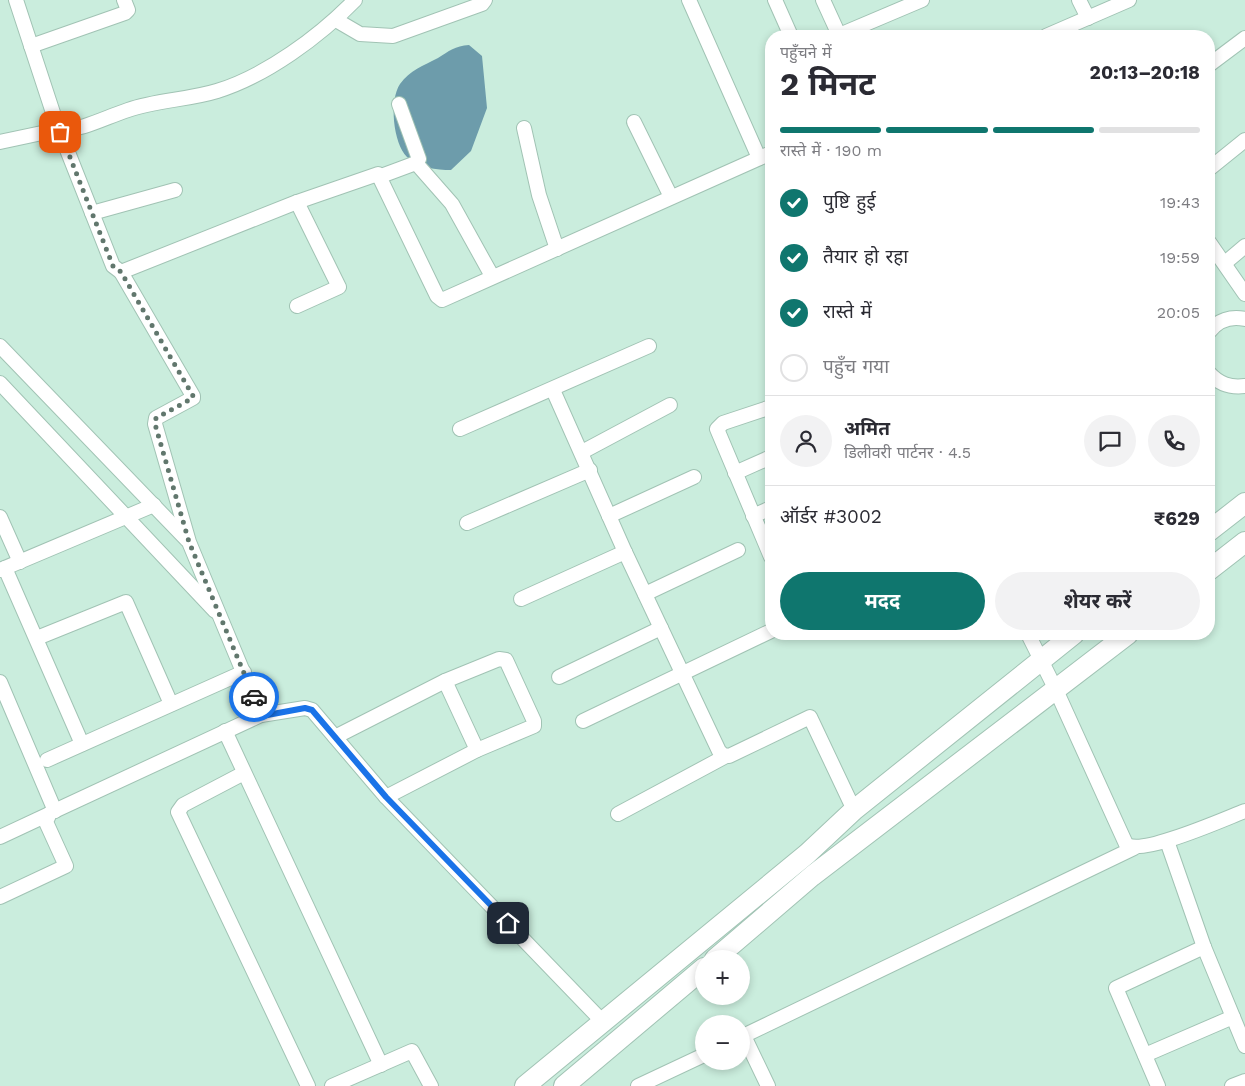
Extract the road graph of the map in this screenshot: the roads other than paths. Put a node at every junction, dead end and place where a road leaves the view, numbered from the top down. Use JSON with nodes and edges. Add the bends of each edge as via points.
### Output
{"nodes":[{"id":1,"x":16,"y":0,"type":"edge"},
{"id":2,"x":124,"y":0,"type":"edge"},
{"id":3,"x":355,"y":0,"type":"edge"},
{"id":4,"x":485,"y":0,"type":"edge"},
{"id":5,"x":688,"y":0,"type":"edge"},
{"id":6,"x":775,"y":0,"type":"edge"},
{"id":7,"x":823,"y":0,"type":"edge"},
{"id":8,"x":922,"y":0,"type":"edge"},
{"id":9,"x":1079,"y":0,"type":"edge"},
{"id":10,"x":1129,"y":0,"type":"edge"},
{"id":11,"x":907,"y":3,"type":"edge"},
{"id":12,"x":1088,"y":18,"type":"junction"},
{"id":13,"x":336,"y":20,"type":"junction"},
{"id":14,"x":789,"y":30,"type":"edge"},
{"id":15,"x":836,"y":30,"type":"edge"},
{"id":16,"x":851,"y":30,"type":"edge"},
{"id":17,"x":1060,"y":30,"type":"edge"},
{"id":18,"x":1245,"y":38,"type":"edge"},
{"id":19,"x":31,"y":46,"type":"junction"},
{"id":20,"x":1215,"y":60,"type":"edge"},
{"id":21,"x":399,"y":104,"type":"dead end"},
{"id":22,"x":634,"y":122,"type":"dead end"},
{"id":23,"x":524,"y":128,"type":"dead end"},
{"id":24,"x":59,"y":131,"type":"junction"},
{"id":25,"x":1245,"y":140,"type":"edge"},
{"id":26,"x":0,"y":142,"type":"edge"},
{"id":27,"x":765,"y":155,"type":"edge"},
{"id":28,"x":416,"y":163,"type":"junction"},
{"id":29,"x":1215,"y":164,"type":"edge"},
{"id":30,"x":381,"y":176,"type":"junction"},
{"id":31,"x":175,"y":190,"type":"dead end"},
{"id":32,"x":671,"y":197,"type":"junction"},
{"id":33,"x":297,"y":202,"type":"junction"},
{"id":34,"x":92,"y":213,"type":"junction"},
{"id":35,"x":1245,"y":246,"type":"edge"},
{"id":36,"x":557,"y":249,"type":"junction"},
{"id":37,"x":1215,"y":250,"type":"edge"},
{"id":38,"x":1225,"y":263,"type":"junction"},
{"id":39,"x":121,"y":272,"type":"junction"},
{"id":40,"x":492,"y":276,"type":"junction"},
{"id":41,"x":1245,"y":294,"type":"edge"},
{"id":42,"x":297,"y":306,"type":"dead end"},
{"id":43,"x":1245,"y":319,"type":"edge"},
{"id":44,"x":1215,"y":327,"type":"edge"},
{"id":45,"x":0,"y":346,"type":"edge"},
{"id":46,"x":650,"y":346,"type":"dead end"},
{"id":47,"x":1215,"y":379,"type":"edge"},
{"id":48,"x":0,"y":383,"type":"edge"},
{"id":49,"x":1245,"y":386,"type":"edge"},
{"id":50,"x":553,"y":390,"type":"junction"},
{"id":51,"x":670,"y":405,"type":"dead end"},
{"id":52,"x":765,"y":409,"type":"edge"},
{"id":53,"x":460,"y":429,"type":"dead end"},
{"id":54,"x":582,"y":452,"type":"junction"},
{"id":55,"x":765,"y":460,"type":"edge"},
{"id":56,"x":590,"y":470,"type":"junction"},
{"id":57,"x":735,"y":473,"type":"junction"},
{"id":58,"x":694,"y":477,"type":"dead end"},
{"id":59,"x":1245,"y":503,"type":"edge"},
{"id":60,"x":154,"y":505,"type":"junction"},
{"id":61,"x":765,"y":511,"type":"edge"},
{"id":62,"x":609,"y":516,"type":"junction"},
{"id":63,"x":753,"y":516,"type":"junction"},
{"id":64,"x":0,"y":517,"type":"edge"},
{"id":65,"x":126,"y":517,"type":"junction"},
{"id":66,"x":467,"y":523,"type":"dead end"},
{"id":67,"x":1215,"y":526,"type":"edge"},
{"id":68,"x":189,"y":542,"type":"junction"},
{"id":69,"x":1245,"y":542,"type":"edge"},
{"id":70,"x":765,"y":543,"type":"edge"},
{"id":71,"x":738,"y":550,"type":"dead end"},
{"id":72,"x":625,"y":552,"type":"junction"},
{"id":73,"x":20,"y":562,"type":"junction"},
{"id":74,"x":1215,"y":565,"type":"edge"},
{"id":75,"x":2,"y":569,"type":"edge"},
{"id":76,"x":645,"y":594,"type":"junction"},
{"id":77,"x":521,"y":599,"type":"dead end"},
{"id":78,"x":222,"y":619,"type":"junction"},
{"id":79,"x":661,"y":628,"type":"junction"},
{"id":80,"x":765,"y":635,"type":"edge"},
{"id":81,"x":37,"y":638,"type":"junction"},
{"id":82,"x":1031,"y":640,"type":"edge"},
{"id":83,"x":1066,"y":640,"type":"edge"},
{"id":84,"x":1120,"y":640,"type":"edge"},
{"id":85,"x":1040,"y":660,"type":"junction"},
{"id":86,"x":244,"y":672,"type":"junction"},
{"id":87,"x":683,"y":675,"type":"junction"},
{"id":88,"x":559,"y":677,"type":"dead end"},
{"id":89,"x":445,"y":681,"type":"junction"},
{"id":90,"x":0,"y":682,"type":"edge"},
{"id":91,"x":1056,"y":690,"type":"junction"},
{"id":92,"x":171,"y":704,"type":"junction"},
{"id":93,"x":261,"y":715,"type":"junction"},
{"id":94,"x":582,"y":721,"type":"dead end"},
{"id":95,"x":225,"y":731,"type":"junction"},
{"id":96,"x":334,"y":737,"type":"junction"},
{"id":97,"x":82,"y":744,"type":"junction"},
{"id":98,"x":476,"y":750,"type":"junction"},
{"id":99,"x":726,"y":756,"type":"junction"},
{"id":100,"x":47,"y":760,"type":"dead end"},
{"id":101,"x":244,"y":773,"type":"junction"},
{"id":102,"x":386,"y":797,"type":"junction"},
{"id":103,"x":854,"y":810,"type":"junction"},
{"id":104,"x":1245,"y":811,"type":"edge"},
{"id":105,"x":51,"y":813,"type":"junction"},
{"id":106,"x":618,"y":814,"type":"dead end"},
{"id":107,"x":0,"y":837,"type":"edge"},
{"id":108,"x":1167,"y":841,"type":"junction"},
{"id":109,"x":1134,"y":848,"type":"junction"},
{"id":110,"x":0,"y":897,"type":"edge"},
{"id":111,"x":1204,"y":947,"type":"junction"},
{"id":112,"x":725,"y":950,"type":"edge"},
{"id":113,"x":695,"y":976,"type":"edge"},
{"id":114,"x":1233,"y":1017,"type":"junction"},
{"id":115,"x":603,"y":1022,"type":"junction"},
{"id":116,"x":750,"y":1032,"type":"edge"},
{"id":117,"x":1245,"y":1046,"type":"edge"},
{"id":118,"x":750,"y":1051,"type":"edge"},
{"id":119,"x":1145,"y":1056,"type":"junction"},
{"id":120,"x":695,"y":1059,"type":"edge"},
{"id":121,"x":381,"y":1065,"type":"junction"},
{"id":122,"x":1245,"y":1081,"type":"edge"},
{"id":123,"x":308,"y":1086,"type":"edge"},
{"id":124,"x":332,"y":1086,"type":"edge"},
{"id":125,"x":431,"y":1086,"type":"edge"},
{"id":126,"x":525,"y":1086,"type":"edge"},
{"id":127,"x":564,"y":1086,"type":"edge"},
{"id":128,"x":638,"y":1086,"type":"edge"},
{"id":129,"x":768,"y":1086,"type":"edge"},
{"id":130,"x":1158,"y":1086,"type":"edge"},
{"id":131,"x":1232,"y":1086,"type":"edge"}],
"edges":[{"from":1,"to":19,"type":"street"},
{"from":2,"to":19,"type":"street","via":[[128,10],[125,13]]},
{"from":3,"to":13,"type":"street"},
{"from":4,"to":13,"type":"street","via":[[482,4],[393,36],[360,34]]},
{"from":5,"to":27,"type":"street"},
{"from":6,"to":14,"type":"street"},
{"from":7,"to":15,"type":"street"},
{"from":8,"to":11,"type":"street"},
{"from":9,"to":12,"type":"street"},
{"from":10,"to":12,"type":"street"},
{"from":11,"to":16,"type":"street"},
{"from":12,"to":17,"type":"street"},
{"from":13,"to":24,"type":"street","via":[[302,46],[239,83],[217,92],[128,109],[85,127]]},
{"from":18,"to":20,"type":"street"},
{"from":19,"to":24,"type":"street"},
{"from":21,"to":28,"type":"street","via":[[419,158]]},
{"from":22,"to":32,"type":"street"},
{"from":23,"to":36,"type":"street","via":[[539,196]]},
{"from":24,"to":26,"type":"street"},
{"from":24,"to":34,"type":"street"},
{"from":25,"to":29,"type":"street"},
{"from":27,"to":32,"type":"street"},
{"from":28,"to":30,"type":"street"},
{"from":28,"to":40,"type":"street","via":[[452,204]]},
{"from":30,"to":33,"type":"street","via":[[378,174]]},
{"from":30,"to":40,"type":"street","via":[[439,298],[444,299]]},
{"from":31,"to":34,"type":"street"},
{"from":32,"to":36,"type":"street"},
{"from":33,"to":39,"type":"street"},
{"from":33,"to":42,"type":"street","via":[[339,286]]},
{"from":34,"to":39,"type":"street","via":[[113,266]]},
{"from":35,"to":38,"type":"street"},
{"from":36,"to":40,"type":"street"},
{"from":37,"to":38,"type":"street"},
{"from":38,"to":41,"type":"street"},
{"from":39,"to":68,"type":"street","via":[[194,398],[154,422]]},
{"from":43,"to":44,"type":"street","via":[[1231,318]]},
{"from":45,"to":60,"type":"street"},
{"from":46,"to":50,"type":"street"},
{"from":47,"to":49,"type":"street","via":[[1229,386]]},
{"from":48,"to":65,"type":"street"},
{"from":50,"to":53,"type":"street"},
{"from":50,"to":54,"type":"street"},
{"from":51,"to":54,"type":"street"},
{"from":52,"to":57,"type":"street","via":[[718,426]]},
{"from":54,"to":56,"type":"street"},
{"from":55,"to":57,"type":"street"},
{"from":56,"to":62,"type":"street"},
{"from":56,"to":66,"type":"street"},
{"from":57,"to":63,"type":"street"},
{"from":58,"to":62,"type":"street"},
{"from":59,"to":67,"type":"main road"},
{"from":60,"to":65,"type":"street"},
{"from":60,"to":68,"type":"street"},
{"from":61,"to":63,"type":"street"},
{"from":62,"to":72,"type":"street"},
{"from":63,"to":70,"type":"street"},
{"from":64,"to":73,"type":"street"},
{"from":65,"to":73,"type":"street"},
{"from":65,"to":78,"type":"street"},
{"from":68,"to":78,"type":"street"},
{"from":69,"to":74,"type":"main road"},
{"from":71,"to":76,"type":"street"},
{"from":72,"to":76,"type":"street"},
{"from":72,"to":77,"type":"street"},
{"from":73,"to":75,"type":"street"},
{"from":75,"to":81,"type":"street"},
{"from":76,"to":79,"type":"street"},
{"from":78,"to":86,"type":"street"},
{"from":79,"to":87,"type":"street"},
{"from":79,"to":88,"type":"street"},
{"from":80,"to":87,"type":"street"},
{"from":81,"to":92,"type":"street","via":[[126,602]]},
{"from":81,"to":97,"type":"street"},
{"from":82,"to":85,"type":"street"},
{"from":83,"to":85,"type":"main road"},
{"from":84,"to":91,"type":"main road"},
{"from":85,"to":91,"type":"street"},
{"from":85,"to":103,"type":"main road"},
{"from":86,"to":92,"type":"street"},
{"from":86,"to":93,"type":"street"},
{"from":87,"to":94,"type":"street"},
{"from":87,"to":99,"type":"street","via":[[719,751]]},
{"from":89,"to":96,"type":"street"},
{"from":89,"to":98,"type":"street"},
{"from":89,"to":98,"type":"street","via":[[499,659],[504,658],[507,662],[534,724]]},
{"from":90,"to":105,"type":"street"},
{"from":91,"to":109,"type":"street","via":[[1121,838]]},
{"from":91,"to":112,"type":"main road","via":[[812,876]]},
{"from":92,"to":97,"type":"street"},
{"from":93,"to":95,"type":"street"},
{"from":93,"to":96,"type":"street","via":[[310,708]]},
{"from":95,"to":101,"type":"street"},
{"from":95,"to":105,"type":"street"},
{"from":96,"to":102,"type":"street"},
{"from":97,"to":100,"type":"street"},
{"from":98,"to":102,"type":"street"},
{"from":99,"to":103,"type":"street","via":[[810,717]]},
{"from":99,"to":106,"type":"street"},
{"from":101,"to":121,"type":"street"},
{"from":101,"to":123,"type":"street","via":[[183,805],[178,812]]},
{"from":102,"to":115,"type":"street"},
{"from":103,"to":115,"type":"main road","via":[[806,854]]},
{"from":104,"to":108,"type":"street"},
{"from":105,"to":107,"type":"street"},
{"from":105,"to":110,"type":"street","via":[[46,822],[66,866]]},
{"from":108,"to":109,"type":"street"},
{"from":108,"to":111,"type":"street"},
{"from":109,"to":116,"type":"street"},
{"from":111,"to":114,"type":"street"},
{"from":111,"to":119,"type":"street","via":[[1116,988]]},
{"from":113,"to":127,"type":"main road"},
{"from":114,"to":117,"type":"street"},
{"from":114,"to":119,"type":"street"},
{"from":115,"to":126,"type":"main road"},
{"from":118,"to":129,"type":"street"},
{"from":119,"to":130,"type":"street"},
{"from":120,"to":128,"type":"street"},
{"from":121,"to":124,"type":"street"},
{"from":121,"to":125,"type":"street","via":[[412,1051]]},
{"from":122,"to":131,"type":"street"}]}
